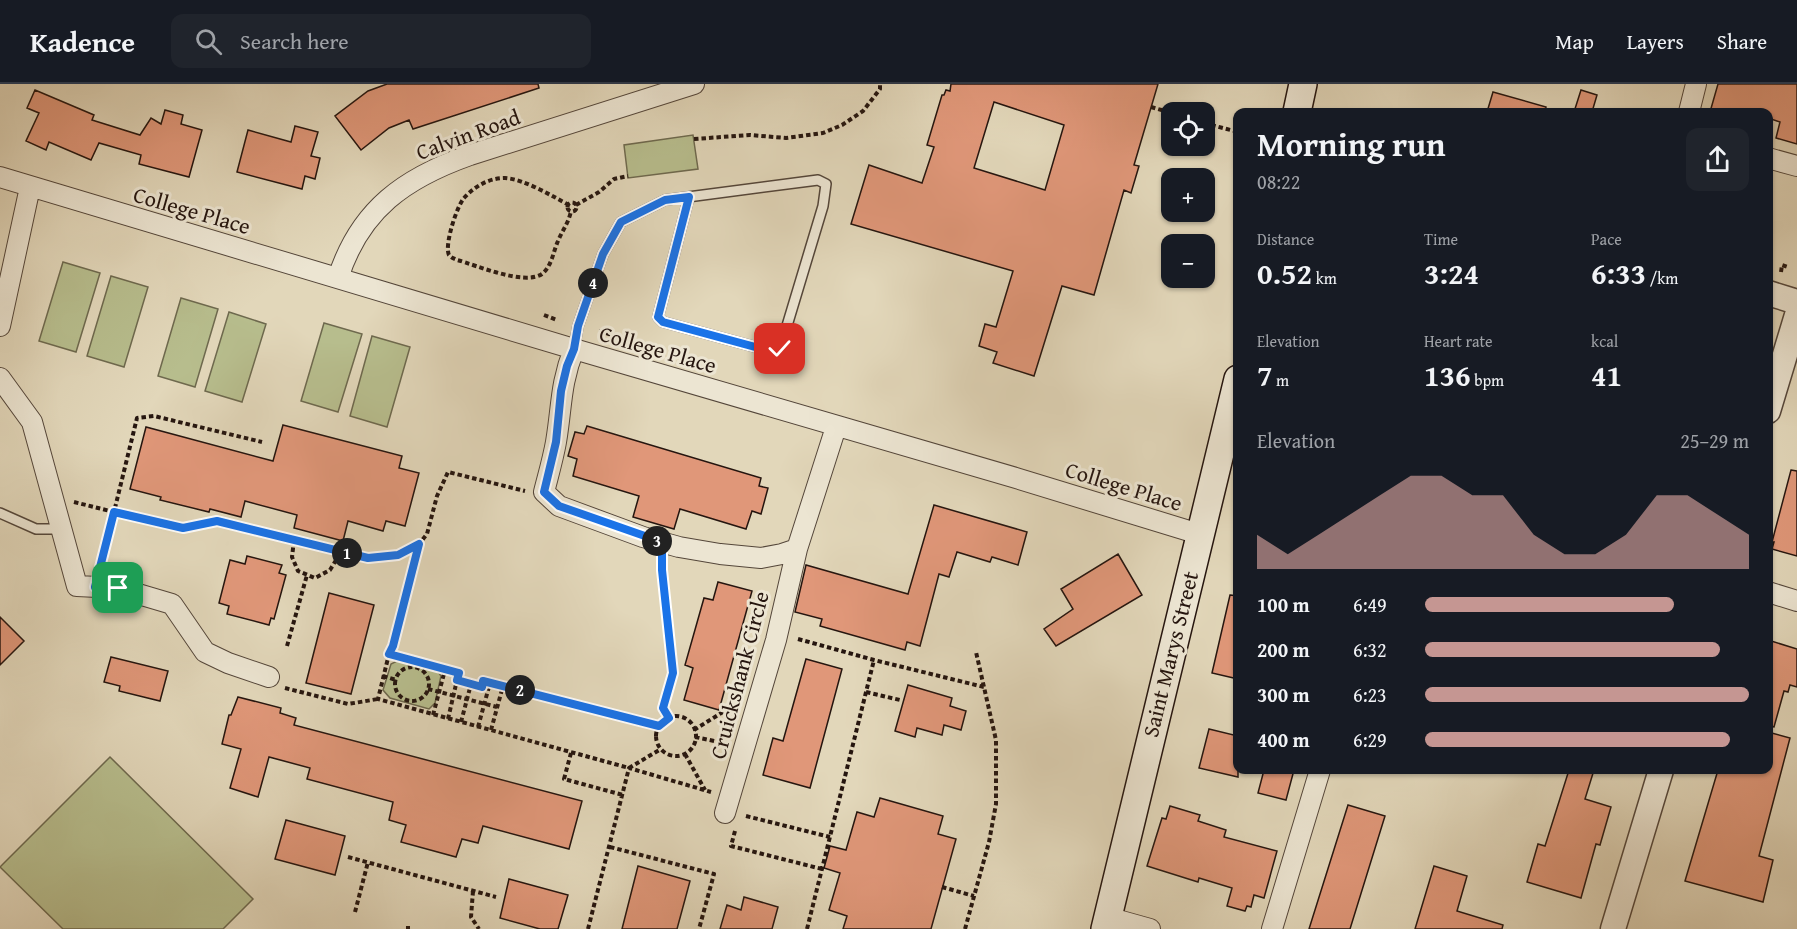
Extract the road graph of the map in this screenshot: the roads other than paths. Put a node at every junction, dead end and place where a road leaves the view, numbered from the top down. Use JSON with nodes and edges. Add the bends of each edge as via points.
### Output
{"nodes":[{"id":1,"x":694,"y":84,"type":"edge"},
{"id":2,"x":1303,"y":84,"type":"edge"},
{"id":3,"x":1696,"y":84,"type":"edge"},
{"id":4,"x":1299,"y":108,"type":"edge"},
{"id":5,"x":1690,"y":108,"type":"edge"},
{"id":6,"x":1773,"y":159,"type":"edge"},
{"id":7,"x":1797,"y":166,"type":"edge"},
{"id":8,"x":0,"y":177,"type":"edge"},
{"id":9,"x":30,"y":187,"type":"junction"},
{"id":10,"x":689,"y":197,"type":"junction"},
{"id":11,"x":338,"y":278,"type":"junction"},
{"id":12,"x":1773,"y":295,"type":"edge"},
{"id":13,"x":1797,"y":302,"type":"edge"},
{"id":14,"x":1797,"y":315,"type":"edge"},
{"id":15,"x":0,"y":326,"type":"edge"},
{"id":16,"x":574,"y":349,"type":"junction"},
{"id":17,"x":0,"y":378,"type":"edge"},
{"id":18,"x":1773,"y":394,"type":"edge"},
{"id":19,"x":1233,"y":418,"type":"edge"},
{"id":20,"x":836,"y":427,"type":"junction"},
{"id":21,"x":1231,"y":434,"type":"edge"},
{"id":22,"x":0,"y":513,"type":"edge"},
{"id":23,"x":62,"y":529,"type":"junction"},
{"id":24,"x":1199,"y":534,"type":"junction"},
{"id":25,"x":797,"y":549,"type":"junction"},
{"id":26,"x":1773,"y":594,"type":"edge"},
{"id":27,"x":1797,"y":601,"type":"edge"},
{"id":28,"x":277,"y":682,"type":"road end"},
{"id":29,"x":1319,"y":774,"type":"edge"},
{"id":30,"x":1660,"y":774,"type":"edge"},
{"id":31,"x":734,"y":818,"type":"road end"},
{"id":32,"x":1106,"y":923,"type":"edge"},
{"id":33,"x":1150,"y":929,"type":"edge"},
{"id":34,"x":1272,"y":929,"type":"edge"},
{"id":35,"x":1613,"y":929,"type":"edge"}],
"edges":[{"from":1,"to":11,"type":"street","name":"Calvin Road","via":[[430,171],[396,192],[372,215],[359,231]]},
{"from":2,"to":4,"type":"main road"},
{"from":3,"to":5,"type":"street"},
{"from":6,"to":7,"type":"street"},
{"from":8,"to":9,"type":"street","name":"College Place"},
{"from":9,"to":11,"type":"street","name":"College Place"},
{"from":9,"to":15,"type":"street"},
{"from":10,"to":10,"type":"lane","via":[[818,180],[826,184],[823,206],[780,349],[774,352],[663,322],[658,317]]},
{"from":10,"to":16,"type":"lane","via":[[665,200],[621,222],[603,254]]},
{"from":11,"to":16,"type":"street","name":"College Place"},
{"from":12,"to":13,"type":"street"},
{"from":14,"to":18,"type":"street"},
{"from":16,"to":20,"type":"street","name":"College Place"},
{"from":16,"to":25,"type":"street","name":"Cruickshank Circle","via":[[561,391],[556,442],[544,492],[559,506],[662,542],[720,554],[761,558]]},
{"from":17,"to":23,"type":"street","via":[[32,422]]},
{"from":19,"to":21,"type":"main road","name":"Saint Marys Street"},
{"from":20,"to":24,"type":"street","name":"College Place"},
{"from":20,"to":25,"type":"street","name":"Cruickshank Circle"},
{"from":21,"to":24,"type":"main road","name":"Saint Marys Street"},
{"from":22,"to":23,"type":"lane","via":[[36,529]]},
{"from":23,"to":28,"type":"street","via":[[77,586],[118,588],[172,604],[205,652]]},
{"from":24,"to":32,"type":"main road","name":"Saint Marys Street"},
{"from":25,"to":31,"type":"street","name":"Cruickshank Circle"},
{"from":26,"to":27,"type":"street"},
{"from":29,"to":34,"type":"street"},
{"from":30,"to":35,"type":"street"},
{"from":32,"to":33,"type":"street"}]}
